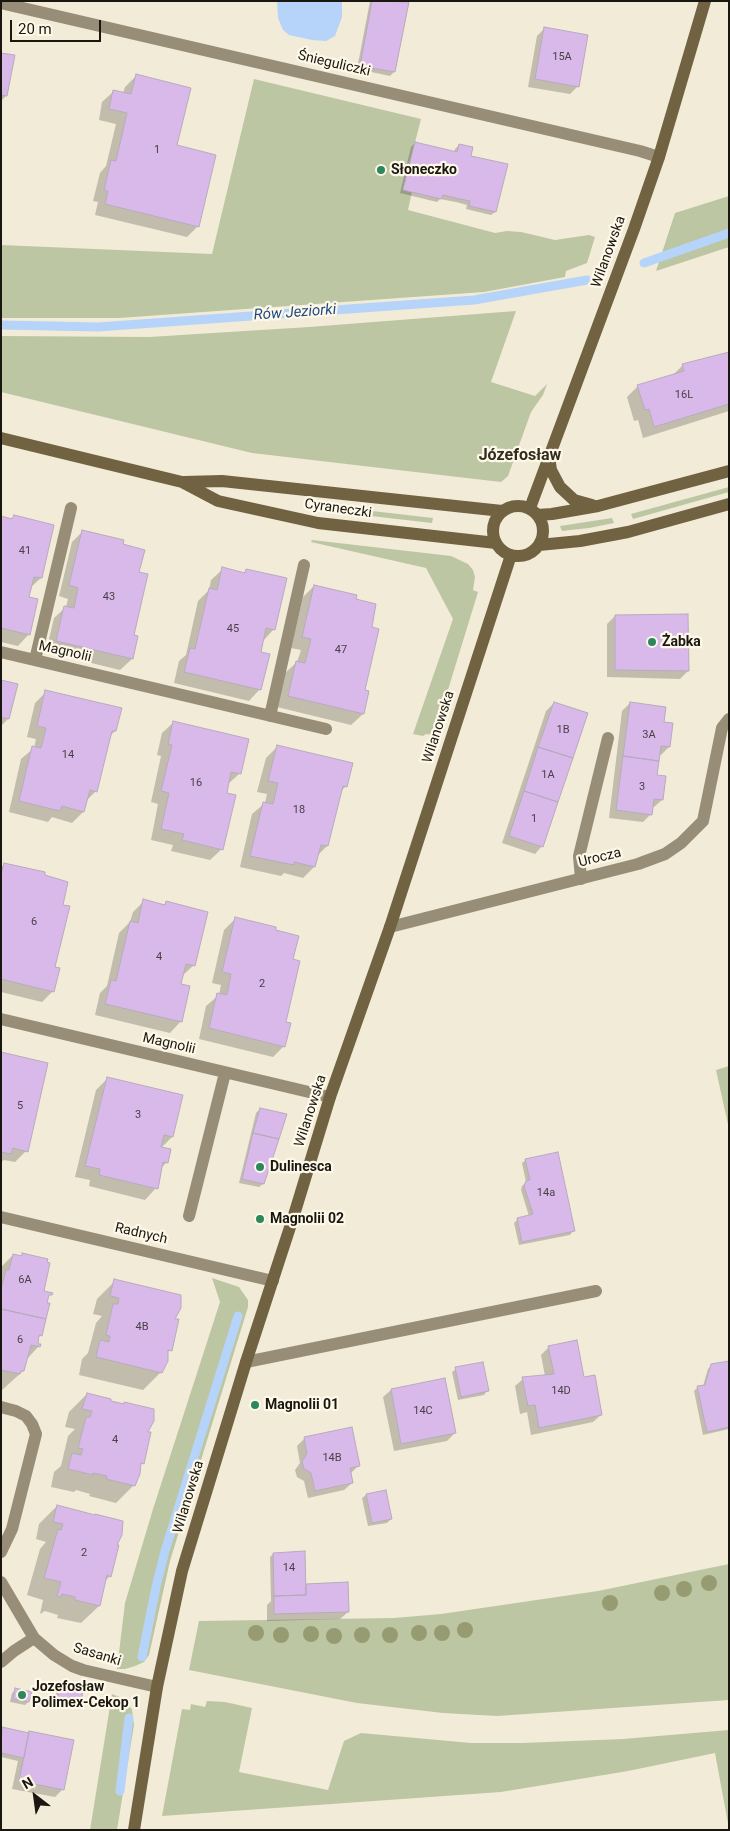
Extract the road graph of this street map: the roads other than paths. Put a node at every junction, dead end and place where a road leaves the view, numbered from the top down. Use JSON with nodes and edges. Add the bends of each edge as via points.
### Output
{"nodes":[{"id":1,"x":706,"y":1,"type":"edge"},
{"id":2,"x":1,"y":3,"type":"edge"},
{"id":3,"x":659,"y":157,"type":"junction"},
{"id":4,"x":1,"y":438,"type":"edge"},
{"id":5,"x":549,"y":457,"type":"junction"},
{"id":6,"x":729,"y":471,"type":"edge"},
{"id":7,"x":182,"y":482,"type":"junction"},
{"id":8,"x":729,"y":504,"type":"edge"},
{"id":9,"x":598,"y":506,"type":"junction"},
{"id":10,"x":71,"y":508,"type":"dead end"},
{"id":11,"x":502,"y":511,"type":"junction"},
{"id":12,"x":534,"y":512,"type":"junction"},
{"id":13,"x":496,"y":544,"type":"junction"},
{"id":14,"x":539,"y":546,"type":"junction"},
{"id":15,"x":511,"y":554,"type":"junction"},
{"id":16,"x":304,"y":565,"type":"dead end"},
{"id":17,"x":1,"y":652,"type":"edge"},
{"id":18,"x":35,"y":660,"type":"junction"},
{"id":19,"x":270,"y":716,"type":"junction"},
{"id":20,"x":729,"y":719,"type":"edge"},
{"id":21,"x":326,"y":728,"type":"dead end"},
{"id":22,"x":608,"y":738,"type":"dead end"},
{"id":23,"x":581,"y":879,"type":"junction"},
{"id":24,"x":390,"y":927,"type":"junction"},
{"id":25,"x":1,"y":1020,"type":"edge"},
{"id":26,"x":226,"y":1073,"type":"junction"},
{"id":27,"x":330,"y":1097,"type":"junction"},
{"id":28,"x":189,"y":1216,"type":"dead end"},
{"id":29,"x":1,"y":1217,"type":"edge"},
{"id":30,"x":273,"y":1281,"type":"junction"},
{"id":31,"x":596,"y":1291,"type":"dead end"},
{"id":32,"x":246,"y":1362,"type":"junction"},
{"id":33,"x":1,"y":1407,"type":"edge"},
{"id":34,"x":1,"y":1552,"type":"edge"},
{"id":35,"x":1,"y":1582,"type":"edge"},
{"id":36,"x":34,"y":1638,"type":"junction"},
{"id":37,"x":1,"y":1662,"type":"edge"},
{"id":38,"x":157,"y":1687,"type":"junction"},
{"id":39,"x":134,"y":1830,"type":"edge"}],
"edges":[{"from":1,"to":3,"type":"street","name":"Wilanowska"},
{"from":2,"to":3,"type":"street","name":"Śnieguliczki"},
{"from":3,"to":5,"type":"street","name":"Wilanowska"},
{"from":4,"to":7,"type":"street","name":"Cyraneczki"},
{"from":5,"to":9,"type":"street","via":[[553,476],[564,492],[580,502]]},
{"from":5,"to":12,"type":"street","name":"Wilanowska"},
{"from":6,"to":9,"type":"street"},
{"from":7,"to":11,"type":"street","name":"Cyraneczki","via":[[222,481]]},
{"from":7,"to":13,"type":"street","name":"Cyraneczki","via":[[218,501],[318,523]]},
{"from":8,"to":14,"type":"street","via":[[628,532]]},
{"from":9,"to":12,"type":"street"},
{"from":10,"to":18,"type":"street"},
{"from":11,"to":12,"type":"street","via":[[511,506],[521,506]]},
{"from":11,"to":13,"type":"street","via":[[494,524]]},
{"from":12,"to":14,"type":"street","via":[[542,522]]},
{"from":13,"to":15,"type":"street"},
{"from":14,"to":15,"type":"street","via":[[528,554]]},
{"from":15,"to":24,"type":"street","name":"Wilanowska"},
{"from":16,"to":19,"type":"street"},
{"from":17,"to":18,"type":"street","name":"Magnolii"},
{"from":18,"to":19,"type":"street","name":"Magnolii"},
{"from":19,"to":21,"type":"street","name":"Magnolii"},
{"from":20,"to":23,"type":"street","name":"Urocza","via":[[722,728],[703,821],[665,854]]},
{"from":22,"to":23,"type":"street","via":[[579,856]]},
{"from":23,"to":24,"type":"street","name":"Urocza"},
{"from":24,"to":27,"type":"street","name":"Wilanowska"},
{"from":25,"to":26,"type":"street","name":"Magnolii"},
{"from":26,"to":27,"type":"street","name":"Magnolii"},
{"from":26,"to":28,"type":"street"},
{"from":27,"to":30,"type":"street","name":"Wilanowska"},
{"from":29,"to":30,"type":"street","name":"Radnych"},
{"from":30,"to":32,"type":"street","name":"Wilanowska"},
{"from":31,"to":32,"type":"street"},
{"from":32,"to":38,"type":"street","name":"Wilanowska","via":[[182,1571]]},
{"from":33,"to":34,"type":"street","via":[[26,1416],[36,1434],[12,1529]]},
{"from":35,"to":36,"type":"street","name":"Sasanki"},
{"from":36,"to":37,"type":"street"},
{"from":36,"to":38,"type":"street","name":"Sasanki","via":[[72,1666]]},
{"from":38,"to":39,"type":"street","name":"Wilanowska"}]}
